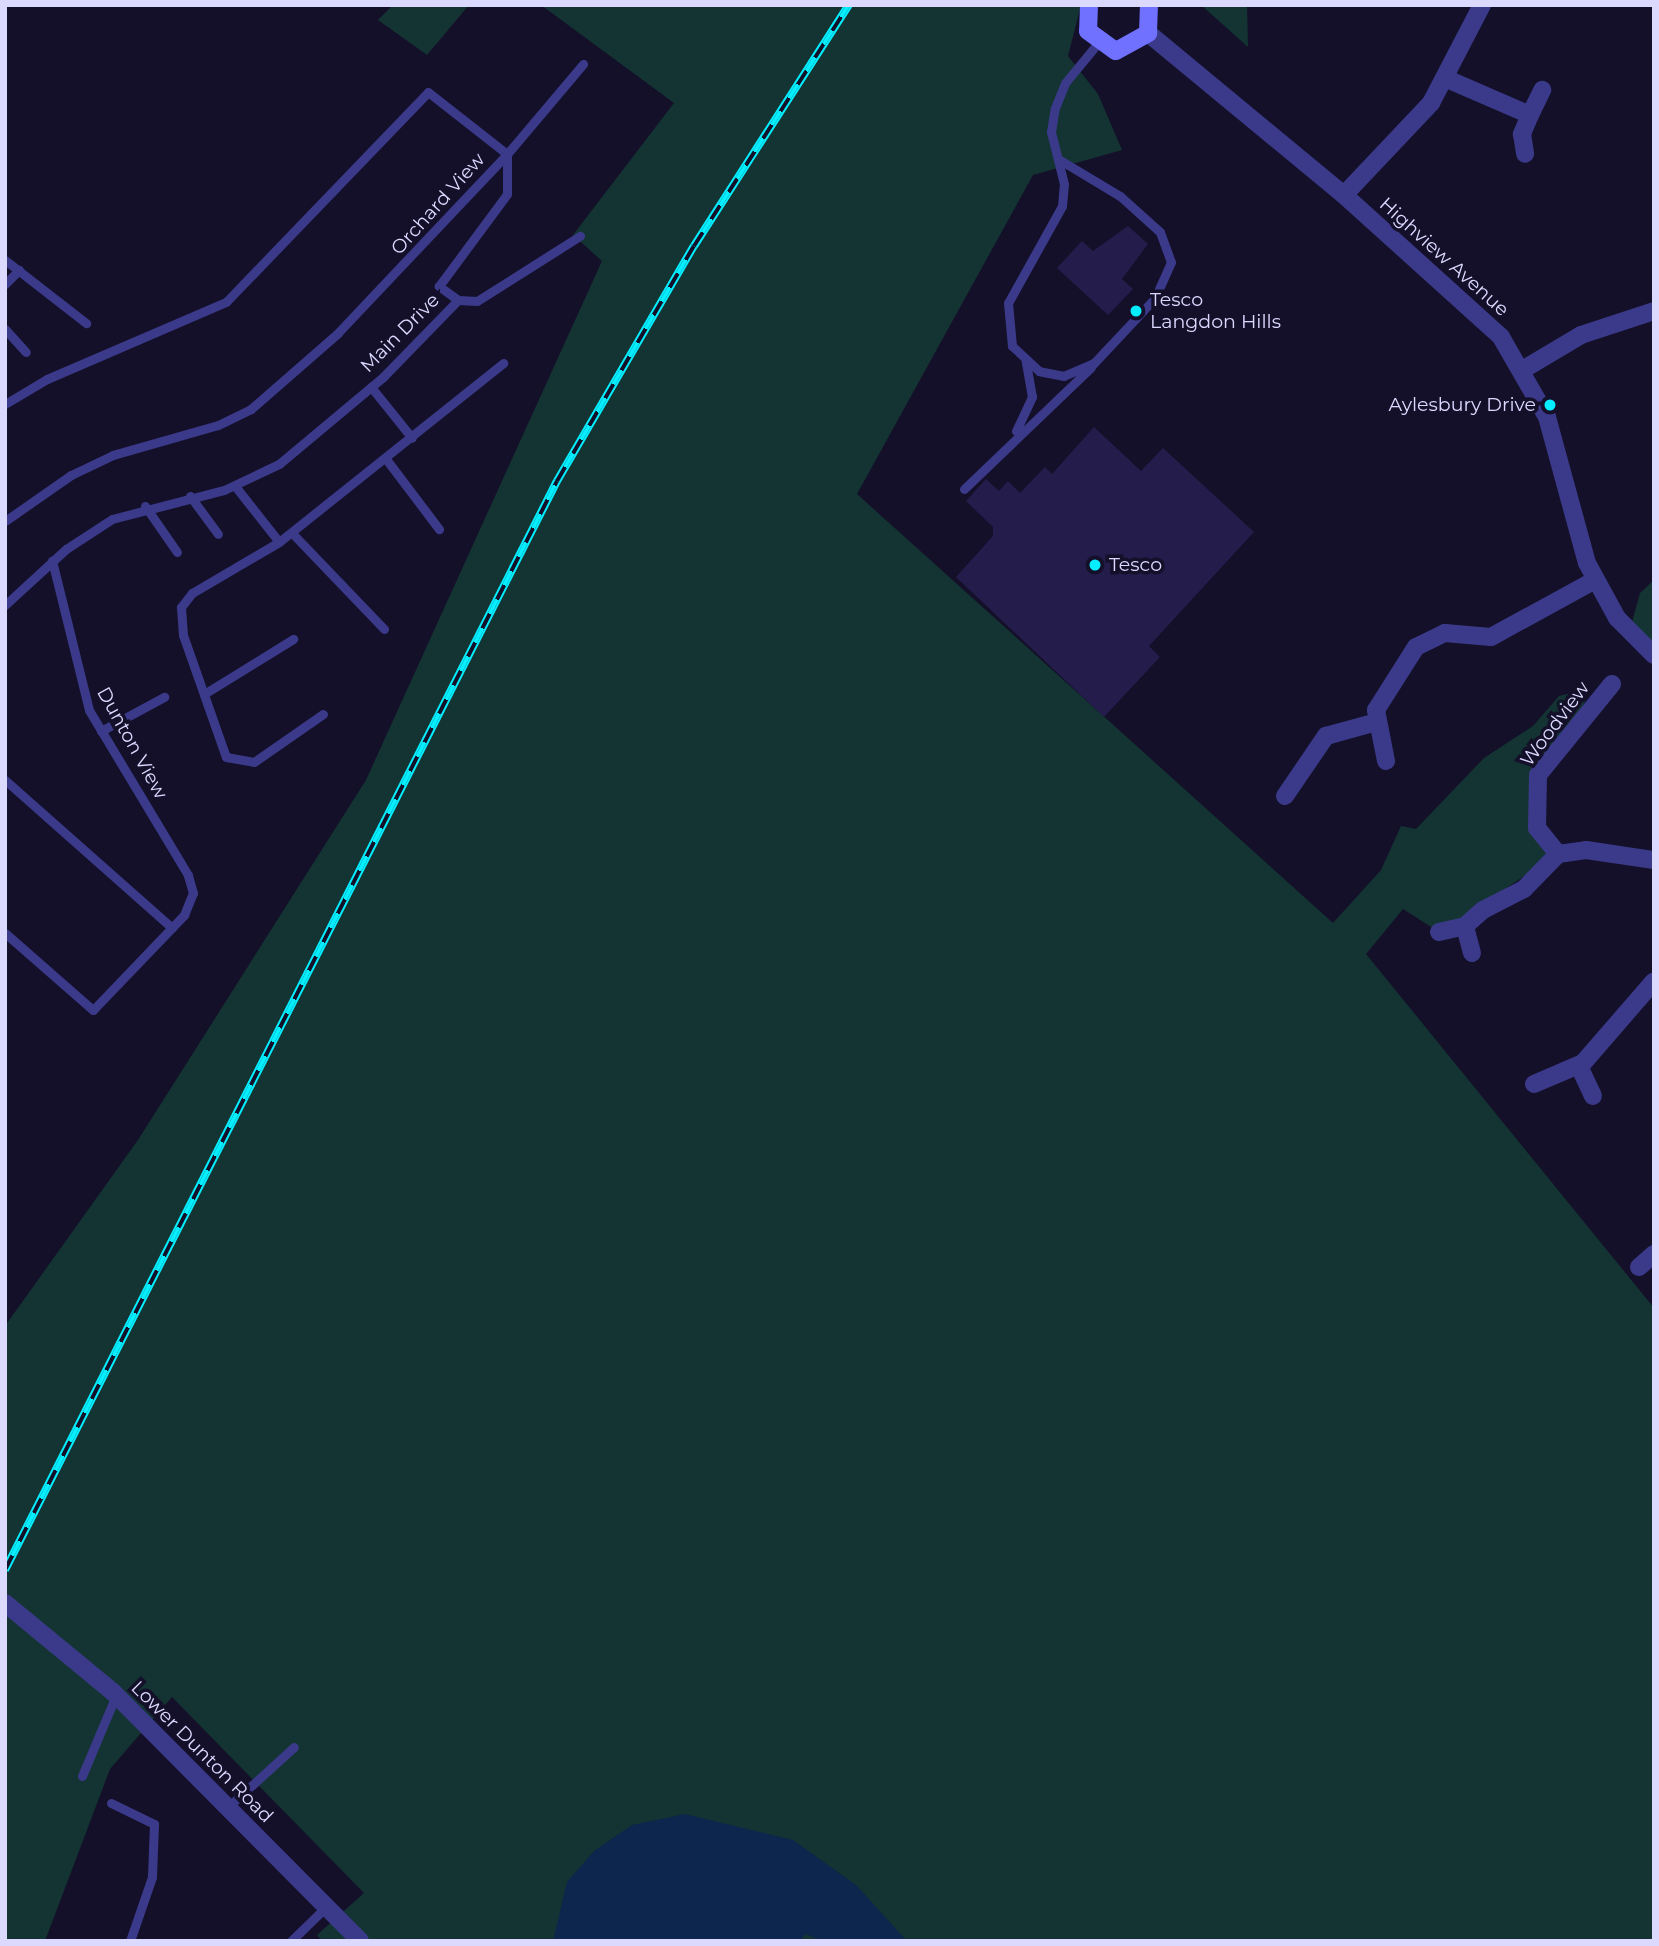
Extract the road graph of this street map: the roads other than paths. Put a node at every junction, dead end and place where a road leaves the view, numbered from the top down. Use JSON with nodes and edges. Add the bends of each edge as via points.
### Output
{"nodes":[{"id":1,"x":1089,"y":5,"type":"edge"},
{"id":2,"x":1149,"y":5,"type":"edge"},
{"id":3,"x":1482,"y":5,"type":"edge"},
{"id":4,"x":1148,"y":33,"type":"junction"},
{"id":5,"x":1098,"y":43,"type":"junction"},
{"id":6,"x":583,"y":64,"type":"dead end"},
{"id":7,"x":1447,"y":79,"type":"junction"},
{"id":8,"x":1542,"y":90,"type":"dead end"},
{"id":9,"x":1530,"y":115,"type":"junction"},
{"id":10,"x":507,"y":154,"type":"junction"},
{"id":11,"x":1525,"y":154,"type":"dead end"},
{"id":12,"x":1060,"y":160,"type":"junction"},
{"id":13,"x":1344,"y":195,"type":"junction"},
{"id":14,"x":580,"y":236,"type":"dead end"},
{"id":15,"x":5,"y":260,"type":"edge"},
{"id":16,"x":19,"y":270,"type":"junction"},
{"id":17,"x":5,"y":284,"type":"edge"},
{"id":18,"x":457,"y":300,"type":"junction"},
{"id":19,"x":1654,"y":311,"type":"edge"},
{"id":20,"x":86,"y":323,"type":"dead end"},
{"id":21,"x":5,"y":329,"type":"edge"},
{"id":22,"x":26,"y":352,"type":"dead end"},
{"id":23,"x":1026,"y":362,"type":"junction"},
{"id":24,"x":503,"y":363,"type":"dead end"},
{"id":25,"x":1094,"y":363,"type":"junction"},
{"id":26,"x":1524,"y":369,"type":"junction"},
{"id":27,"x":371,"y":387,"type":"junction"},
{"id":28,"x":5,"y":404,"type":"edge"},
{"id":29,"x":412,"y":438,"type":"junction"},
{"id":30,"x":1009,"y":441,"type":"junction"},
{"id":31,"x":386,"y":459,"type":"junction"},
{"id":32,"x":235,"y":486,"type":"junction"},
{"id":33,"x":964,"y":489,"type":"dead end"},
{"id":34,"x":190,"y":496,"type":"junction"},
{"id":35,"x":145,"y":506,"type":"junction"},
{"id":36,"x":5,"y":521,"type":"edge"},
{"id":37,"x":439,"y":529,"type":"dead end"},
{"id":38,"x":292,"y":533,"type":"junction"},
{"id":39,"x":218,"y":534,"type":"dead end"},
{"id":40,"x":279,"y":542,"type":"junction"},
{"id":41,"x":177,"y":552,"type":"dead end"},
{"id":42,"x":52,"y":561,"type":"junction"},
{"id":43,"x":1595,"y":580,"type":"junction"},
{"id":44,"x":5,"y":605,"type":"edge"},
{"id":45,"x":384,"y":629,"type":"dead end"},
{"id":46,"x":293,"y":639,"type":"dead end"},
{"id":47,"x":1654,"y":655,"type":"edge"},
{"id":48,"x":1612,"y":684,"type":"dead end"},
{"id":49,"x":204,"y":694,"type":"junction"},
{"id":50,"x":164,"y":697,"type":"dead end"},
{"id":51,"x":323,"y":714,"type":"dead end"},
{"id":52,"x":1377,"y":722,"type":"junction"},
{"id":53,"x":102,"y":731,"type":"junction"},
{"id":54,"x":1386,"y":761,"type":"dead end"},
{"id":55,"x":5,"y":780,"type":"edge"},
{"id":56,"x":1285,"y":796,"type":"dead end"},
{"id":57,"x":1558,"y":854,"type":"junction"},
{"id":58,"x":1654,"y":860,"type":"edge"},
{"id":59,"x":1465,"y":926,"type":"junction"},
{"id":60,"x":172,"y":928,"type":"junction"},
{"id":61,"x":1439,"y":932,"type":"dead end"},
{"id":62,"x":5,"y":933,"type":"edge"},
{"id":63,"x":1472,"y":953,"type":"dead end"},
{"id":64,"x":1654,"y":981,"type":"edge"},
{"id":65,"x":1578,"y":1066,"type":"junction"},
{"id":66,"x":1534,"y":1084,"type":"dead end"},
{"id":67,"x":1593,"y":1096,"type":"dead end"},
{"id":68,"x":1654,"y":1254,"type":"edge"},
{"id":69,"x":1639,"y":1267,"type":"dead end"},
{"id":70,"x":5,"y":1603,"type":"edge"},
{"id":71,"x":116,"y":1695,"type":"junction"},
{"id":72,"x":294,"y":1747,"type":"dead end"},
{"id":73,"x":82,"y":1776,"type":"dead end"},
{"id":74,"x":111,"y":1803,"type":"dead end"},
{"id":75,"x":228,"y":1807,"type":"junction"},
{"id":76,"x":326,"y":1907,"type":"junction"},
{"id":77,"x":130,"y":1941,"type":"edge"},
{"id":78,"x":291,"y":1941,"type":"edge"},
{"id":79,"x":360,"y":1941,"type":"edge"}],
"edges":[{"from":1,"to":5,"type":"main road","via":[[1086,23]]},
{"from":2,"to":4,"type":"main road"},
{"from":3,"to":7,"type":"street"},
{"from":4,"to":5,"type":"main road","via":[[1125,50]]},
{"from":4,"to":13,"type":"street","name":"Highview Avenue"},
{"from":5,"to":12,"type":"lane","via":[[1071,76],[1055,108],[1051,132]]},
{"from":6,"to":10,"type":"lane"},
{"from":7,"to":9,"type":"street"},
{"from":7,"to":13,"type":"street"},
{"from":8,"to":9,"type":"street"},
{"from":9,"to":11,"type":"street","via":[[1522,134]]},
{"from":10,"to":18,"type":"lane","name":"Main Drive","via":[[508,194],[439,286]]},
{"from":10,"to":28,"type":"lane","name":"Orchard View","via":[[428,92],[226,302],[47,379]]},
{"from":10,"to":36,"type":"lane","name":"Orchard View","via":[[357,314],[251,409],[218,425],[113,455],[71,475]]},
{"from":12,"to":23,"type":"lane","via":[[1062,206],[1008,303],[1012,346]]},
{"from":12,"to":25,"type":"lane","via":[[1120,196],[1160,232],[1171,262],[1155,298]]},
{"from":13,"to":26,"type":"street","name":"Highview Avenue","via":[[1488,324]]},
{"from":14,"to":18,"type":"lane","via":[[485,296]]},
{"from":15,"to":16,"type":"lane"},
{"from":16,"to":17,"type":"lane"},
{"from":16,"to":20,"type":"lane"},
{"from":18,"to":27,"type":"lane","name":"Main Drive"},
{"from":19,"to":26,"type":"street","via":[[1581,335]]},
{"from":21,"to":22,"type":"lane"},
{"from":23,"to":25,"type":"lane","via":[[1064,376]]},
{"from":23,"to":30,"type":"lane","via":[[1032,397]]},
{"from":24,"to":29,"type":"lane"},
{"from":25,"to":30,"type":"lane"},
{"from":26,"to":43,"type":"street","name":"Highview Avenue","via":[[1547,417]]},
{"from":27,"to":29,"type":"lane"},
{"from":27,"to":32,"type":"lane","name":"Main Drive","via":[[279,464]]},
{"from":29,"to":31,"type":"lane"},
{"from":30,"to":33,"type":"lane"},
{"from":31,"to":37,"type":"lane"},
{"from":31,"to":38,"type":"lane"},
{"from":32,"to":34,"type":"lane","name":"Main Drive"},
{"from":32,"to":40,"type":"lane"},
{"from":34,"to":35,"type":"lane","name":"Main Drive"},
{"from":34,"to":39,"type":"lane"},
{"from":35,"to":41,"type":"lane"},
{"from":35,"to":42,"type":"lane","name":"Main Drive","via":[[112,519]]},
{"from":38,"to":40,"type":"lane"},
{"from":38,"to":45,"type":"lane"},
{"from":40,"to":49,"type":"lane","via":[[192,593],[181,607],[183,635]]},
{"from":42,"to":44,"type":"lane","name":"Main Drive"},
{"from":42,"to":53,"type":"lane","name":"Dunton View","via":[[82,691]]},
{"from":43,"to":47,"type":"street","name":"Highview Avenue","via":[[1617,618]]},
{"from":43,"to":52,"type":"street","via":[[1491,636],[1430,637],[1393,676]]},
{"from":46,"to":49,"type":"lane"},
{"from":48,"to":57,"type":"street","name":"Woodview","via":[[1538,775],[1537,828]]},
{"from":49,"to":51,"type":"lane","via":[[226,757],[254,761]]},
{"from":50,"to":53,"type":"lane"},
{"from":52,"to":54,"type":"street"},
{"from":52,"to":56,"type":"street","via":[[1326,737]]},
{"from":53,"to":60,"type":"lane","name":"Dunton View","via":[[188,874],[193,893]]},
{"from":55,"to":60,"type":"lane"},
{"from":57,"to":58,"type":"street","via":[[1586,850]]},
{"from":57,"to":59,"type":"street","via":[[1524,889]]},
{"from":59,"to":61,"type":"street"},
{"from":59,"to":63,"type":"street"},
{"from":60,"to":62,"type":"lane","name":"Dunton View","via":[[93,1010]]},
{"from":64,"to":65,"type":"street"},
{"from":65,"to":66,"type":"street"},
{"from":65,"to":67,"type":"street"},
{"from":68,"to":69,"type":"street"},
{"from":70,"to":71,"type":"street","name":"Lower Dunton Road"},
{"from":71,"to":73,"type":"lane"},
{"from":71,"to":75,"type":"street","name":"Lower Dunton Road"},
{"from":72,"to":75,"type":"lane"},
{"from":74,"to":77,"type":"lane","via":[[154,1824],[152,1877]]},
{"from":75,"to":76,"type":"street","name":"Lower Dunton Road"},
{"from":76,"to":78,"type":"lane"},
{"from":76,"to":79,"type":"street","name":"Lower Dunton Road"}]}
